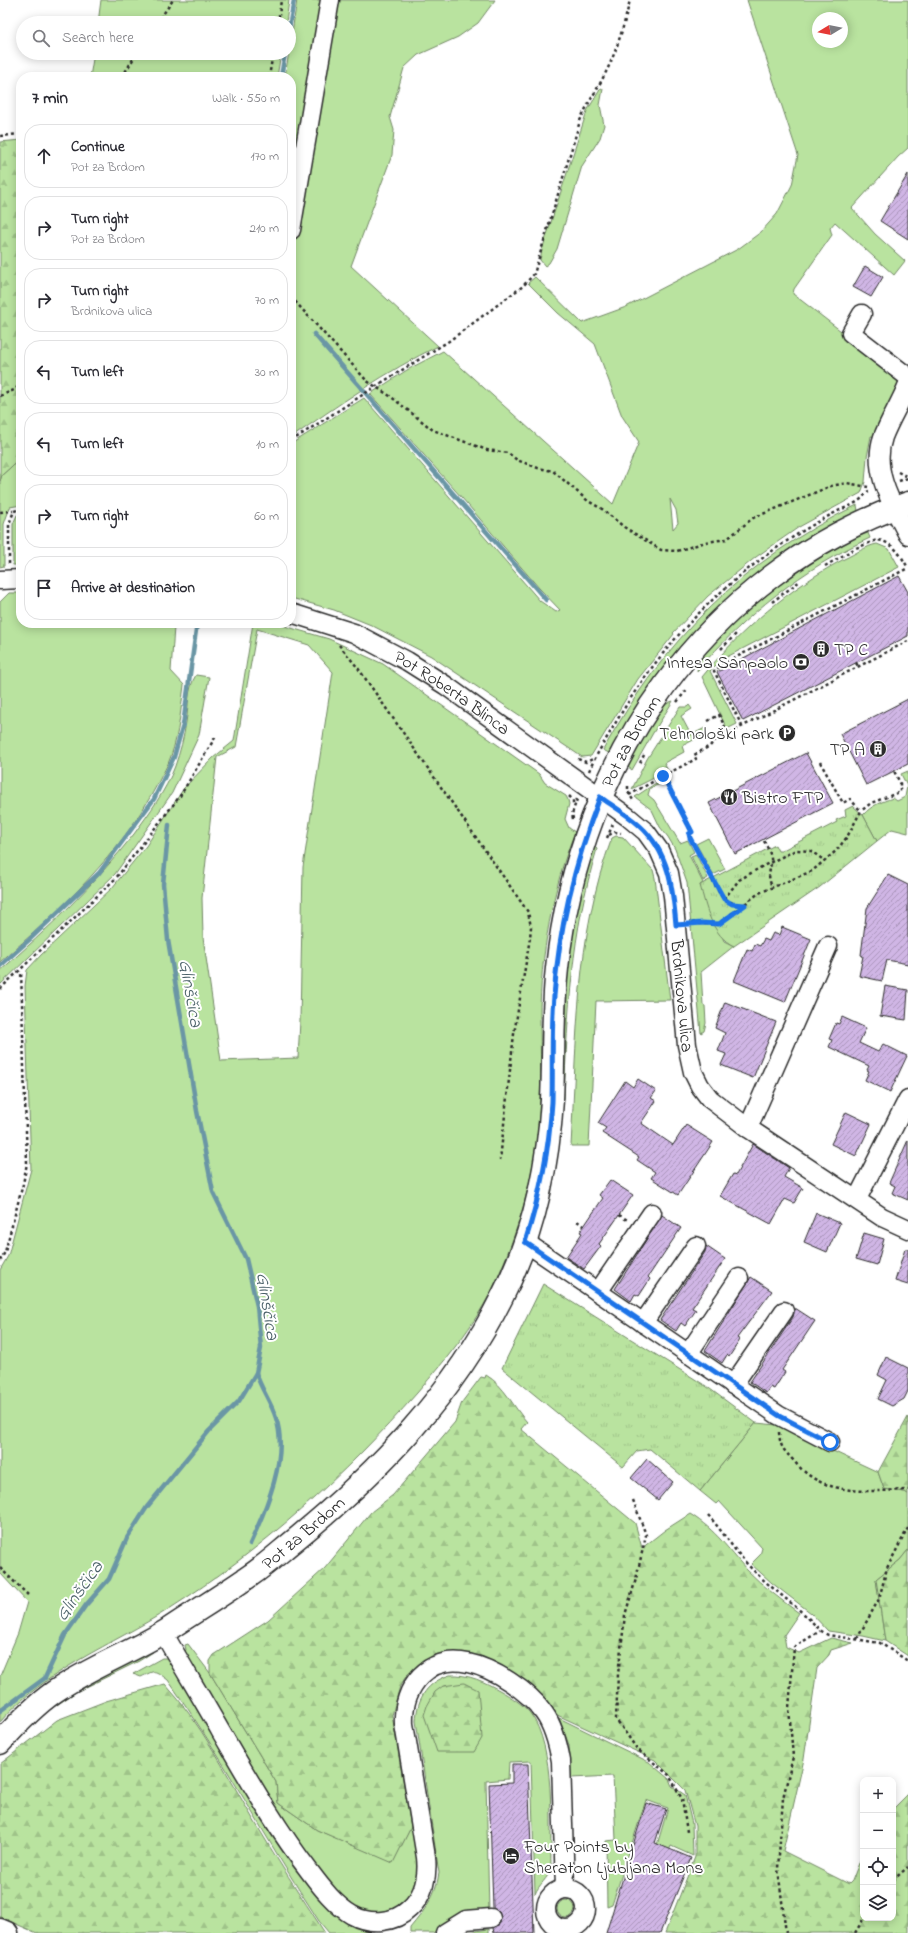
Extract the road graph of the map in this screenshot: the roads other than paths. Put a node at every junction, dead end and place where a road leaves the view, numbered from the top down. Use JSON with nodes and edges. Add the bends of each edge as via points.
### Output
{"nodes":[{"id":1,"x":330,"y":0,"type":"edge"},
{"id":2,"x":296,"y":201,"type":"edge"},
{"id":3,"x":862,"y":314,"type":"dead end"},
{"id":4,"x":908,"y":384,"type":"edge"},
{"id":5,"x":901,"y":506,"type":"edge"},
{"id":6,"x":908,"y":535,"type":"edge"},
{"id":7,"x":4,"y":573,"type":"edge"},
{"id":8,"x":16,"y":577,"type":"edge"},
{"id":9,"x":296,"y":615,"type":"edge"},
{"id":10,"x":600,"y":797,"type":"junction"},
{"id":11,"x":828,"y":946,"type":"dead end"},
{"id":12,"x":908,"y":1099,"type":"edge"},
{"id":13,"x":748,"y":1128,"type":"junction"},
{"id":14,"x":857,"y":1199,"type":"junction"},
{"id":15,"x":652,"y":1213,"type":"dead end"},
{"id":16,"x":908,"y":1229,"type":"edge"},
{"id":17,"x":525,"y":1242,"type":"junction"},
{"id":18,"x":696,"y":1246,"type":"dead end"},
{"id":19,"x":739,"y":1278,"type":"dead end"},
{"id":20,"x":598,"y":1292,"type":"junction"},
{"id":21,"x":784,"y":1310,"type":"dead end"},
{"id":22,"x":643,"y":1324,"type":"junction"},
{"id":23,"x":688,"y":1354,"type":"junction"},
{"id":24,"x":734,"y":1385,"type":"junction"},
{"id":25,"x":830,"y":1442,"type":"dead end"},
{"id":26,"x":163,"y":1632,"type":"junction"},
{"id":27,"x":0,"y":1743,"type":"edge"},
{"id":28,"x":565,"y":1888,"type":"dead end"},
{"id":29,"x":491,"y":1918,"type":"dead end"},
{"id":30,"x":392,"y":1926,"type":"edge"},
{"id":31,"x":0,"y":1930,"type":"edge"},
{"id":32,"x":7,"y":1933,"type":"edge"},
{"id":33,"x":445,"y":1933,"type":"edge"}],
"edges":[{"from":1,"to":2,"type":"street"},
{"from":3,"to":4,"type":"street","via":[[851,333]]},
{"from":4,"to":5,"type":"street","via":[[885,432],[880,452],[882,474]]},
{"from":5,"to":6,"type":"street"},
{"from":5,"to":10,"type":"main road","name":"Pot za Brdom","via":[[840,532],[805,552],[781,568],[723,617],[690,652],[644,713]]},
{"from":7,"to":8,"type":"street"},
{"from":9,"to":10,"type":"street","name":"Pot Roberta Blinca","via":[[340,628],[407,660]]},
{"from":10,"to":13,"type":"street","name":"Brdnikova ulica","via":[[641,827],[659,850],[672,887],[687,1045],[693,1072],[710,1099]]},
{"from":10,"to":17,"type":"main road","name":"Pot za Brdom","via":[[572,879],[560,937],[553,1009],[550,1129],[544,1170]]},
{"from":11,"to":13,"type":"street"},
{"from":12,"to":14,"type":"street"},
{"from":13,"to":14,"type":"street","name":"Brdnikova ulica"},
{"from":14,"to":16,"type":"street","name":"Brdnikova ulica","via":[[882,1217]]},
{"from":15,"to":20,"type":"street"},
{"from":17,"to":20,"type":"street"},
{"from":17,"to":26,"type":"main road","name":"Pot za Brdom","via":[[503,1296],[469,1354],[414,1429],[390,1455],[330,1512],[254,1573]]},
{"from":18,"to":22,"type":"street"},
{"from":19,"to":23,"type":"street"},
{"from":20,"to":22,"type":"street"},
{"from":21,"to":24,"type":"street"},
{"from":22,"to":23,"type":"street"},
{"from":23,"to":24,"type":"street"},
{"from":24,"to":25,"type":"street","via":[[778,1415]]},
{"from":26,"to":27,"type":"main road","name":"Pot za Brdom","via":[[53,1693],[32,1710]]},
{"from":26,"to":30,"type":"street","via":[[286,1841],[333,1899],[353,1916]]},
{"from":28,"to":30,"type":"street","via":[[561,1761],[550,1724],[534,1701],[509,1681],[468,1663],[447,1662],[422,1675],[410,1690],[406,1701],[404,1724],[427,1868],[422,1891],[417,1900]]},
{"from":29,"to":33,"type":"street","via":[[466,1920]]},
{"from":31,"to":32,"type":"main road"}]}
